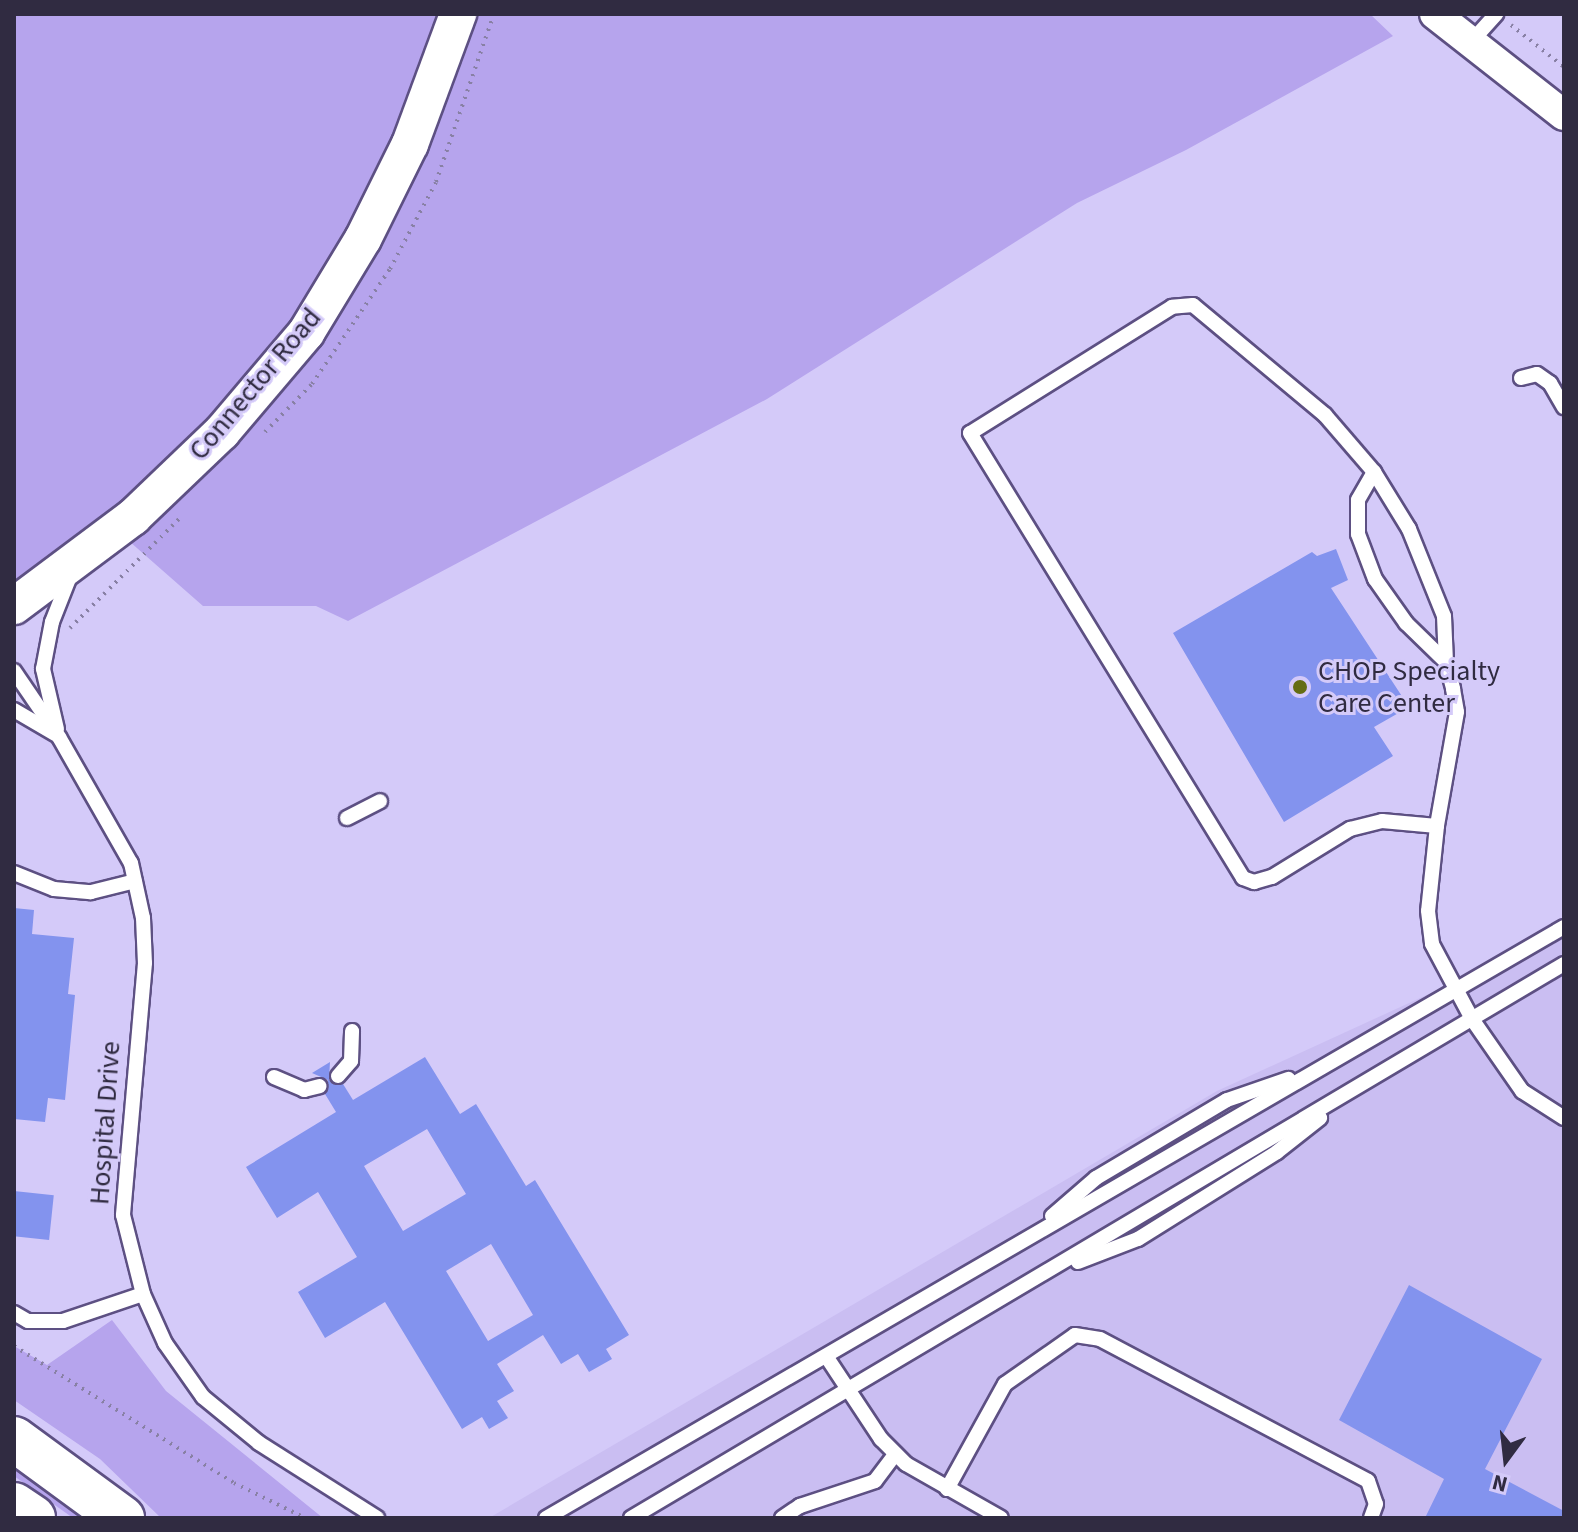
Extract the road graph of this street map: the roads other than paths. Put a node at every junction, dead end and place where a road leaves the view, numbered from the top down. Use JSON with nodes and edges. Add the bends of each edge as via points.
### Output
{"nodes":[{"id":1,"x":458,"y":14,"type":"edge"},
{"id":2,"x":1435,"y":14,"type":"edge"},
{"id":3,"x":1502,"y":18,"type":"edge"},
{"id":4,"x":1471,"y":42,"type":"junction"},
{"id":5,"x":1564,"y":115,"type":"edge"},
{"id":6,"x":1521,"y":378,"type":"dead end"},
{"id":7,"x":1564,"y":407,"type":"edge"},
{"id":8,"x":1374,"y":472,"type":"junction"},
{"id":9,"x":76,"y":561,"type":"junction"},
{"id":10,"x":14,"y":606,"type":"edge"},
{"id":11,"x":1446,"y":662,"type":"junction"},
{"id":12,"x":14,"y":671,"type":"edge"},
{"id":13,"x":14,"y":710,"type":"edge"},
{"id":14,"x":59,"y":737,"type":"junction"},
{"id":15,"x":380,"y":801,"type":"dead end"},
{"id":16,"x":347,"y":818,"type":"dead end"},
{"id":17,"x":1437,"y":826,"type":"junction"},
{"id":18,"x":14,"y":873,"type":"edge"},
{"id":19,"x":135,"y":881,"type":"junction"},
{"id":20,"x":1564,"y":927,"type":"edge"},
{"id":21,"x":1564,"y":964,"type":"edge"},
{"id":22,"x":1455,"y":990,"type":"junction"},
{"id":23,"x":1472,"y":1019,"type":"junction"},
{"id":24,"x":352,"y":1031,"type":"dead end"},
{"id":25,"x":338,"y":1076,"type":"dead end"},
{"id":26,"x":274,"y":1077,"type":"dead end"},
{"id":27,"x":320,"y":1086,"type":"dead end"},
{"id":28,"x":1564,"y":1118,"type":"edge"},
{"id":29,"x":143,"y":1294,"type":"junction"},
{"id":30,"x":14,"y":1313,"type":"edge"},
{"id":31,"x":826,"y":1356,"type":"junction"},
{"id":32,"x":848,"y":1391,"type":"junction"},
{"id":33,"x":14,"y":1439,"type":"edge"},
{"id":34,"x":895,"y":1454,"type":"junction"},
{"id":35,"x":947,"y":1489,"type":"junction"},
{"id":36,"x":14,"y":1505,"type":"edge"},
{"id":37,"x":33,"y":1518,"type":"edge"},
{"id":38,"x":122,"y":1518,"type":"edge"},
{"id":39,"x":377,"y":1518,"type":"edge"},
{"id":40,"x":546,"y":1518,"type":"edge"},
{"id":41,"x":631,"y":1518,"type":"edge"},
{"id":42,"x":782,"y":1518,"type":"edge"},
{"id":43,"x":1001,"y":1518,"type":"edge"},
{"id":44,"x":1371,"y":1518,"type":"edge"}],
"edges":[{"from":1,"to":9,"type":"street","name":"Connector Road","via":[[410,144],[363,239],[306,333],[222,432],[133,517]]},
{"from":2,"to":4,"type":"street"},
{"from":3,"to":4,"type":"lane"},
{"from":4,"to":5,"type":"street"},
{"from":6,"to":7,"type":"lane","via":[[1537,374]]},
{"from":8,"to":11,"type":"lane","via":[[1409,529],[1444,616]]},
{"from":8,"to":11,"type":"lane","via":[[1358,500],[1358,534],[1375,579],[1406,623]]},
{"from":8,"to":17,"type":"lane","via":[[1325,415],[1193,305],[1172,307],[970,433],[1243,878],[1254,882],[1272,877],[1350,829],[1382,821]]},
{"from":9,"to":10,"type":"street","name":"Connector Road"},
{"from":9,"to":14,"type":"lane","via":[[52,622],[43,669]]},
{"from":11,"to":17,"type":"lane","via":[[1457,712]]},
{"from":12,"to":14,"type":"lane"},
{"from":13,"to":14,"type":"lane"},
{"from":14,"to":19,"type":"lane","name":"Hospital Drive","via":[[131,863]]},
{"from":15,"to":16,"type":"lane"},
{"from":17,"to":22,"type":"lane","via":[[1428,911],[1432,944]]},
{"from":18,"to":19,"type":"lane","via":[[54,889],[91,892]]},
{"from":19,"to":29,"type":"lane","name":"Hospital Drive","via":[[145,963],[123,1215]]},
{"from":20,"to":22,"type":"lane"},
{"from":21,"to":23,"type":"lane"},
{"from":22,"to":23,"type":"lane"},
{"from":22,"to":31,"type":"lane"},
{"from":23,"to":28,"type":"lane","via":[[1522,1091]]},
{"from":23,"to":32,"type":"lane"},
{"from":24,"to":25,"type":"lane","via":[[351,1061]]},
{"from":26,"to":27,"type":"lane","via":[[304,1090]]},
{"from":29,"to":30,"type":"lane","via":[[63,1321],[28,1321]]},
{"from":29,"to":39,"type":"lane","name":"Hospital Drive","via":[[165,1343],[203,1397],[259,1443]]},
{"from":31,"to":32,"type":"lane"},
{"from":31,"to":40,"type":"lane"},
{"from":32,"to":34,"type":"lane"},
{"from":32,"to":41,"type":"lane"},
{"from":33,"to":38,"type":"highway"},
{"from":34,"to":35,"type":"lane"},
{"from":34,"to":42,"type":"lane","via":[[875,1481],[800,1506]]},
{"from":35,"to":43,"type":"lane"},
{"from":35,"to":44,"type":"lane","via":[[1005,1384],[1075,1335],[1100,1339],[1368,1481],[1376,1504]]},
{"from":36,"to":37,"type":"highway"}]}
